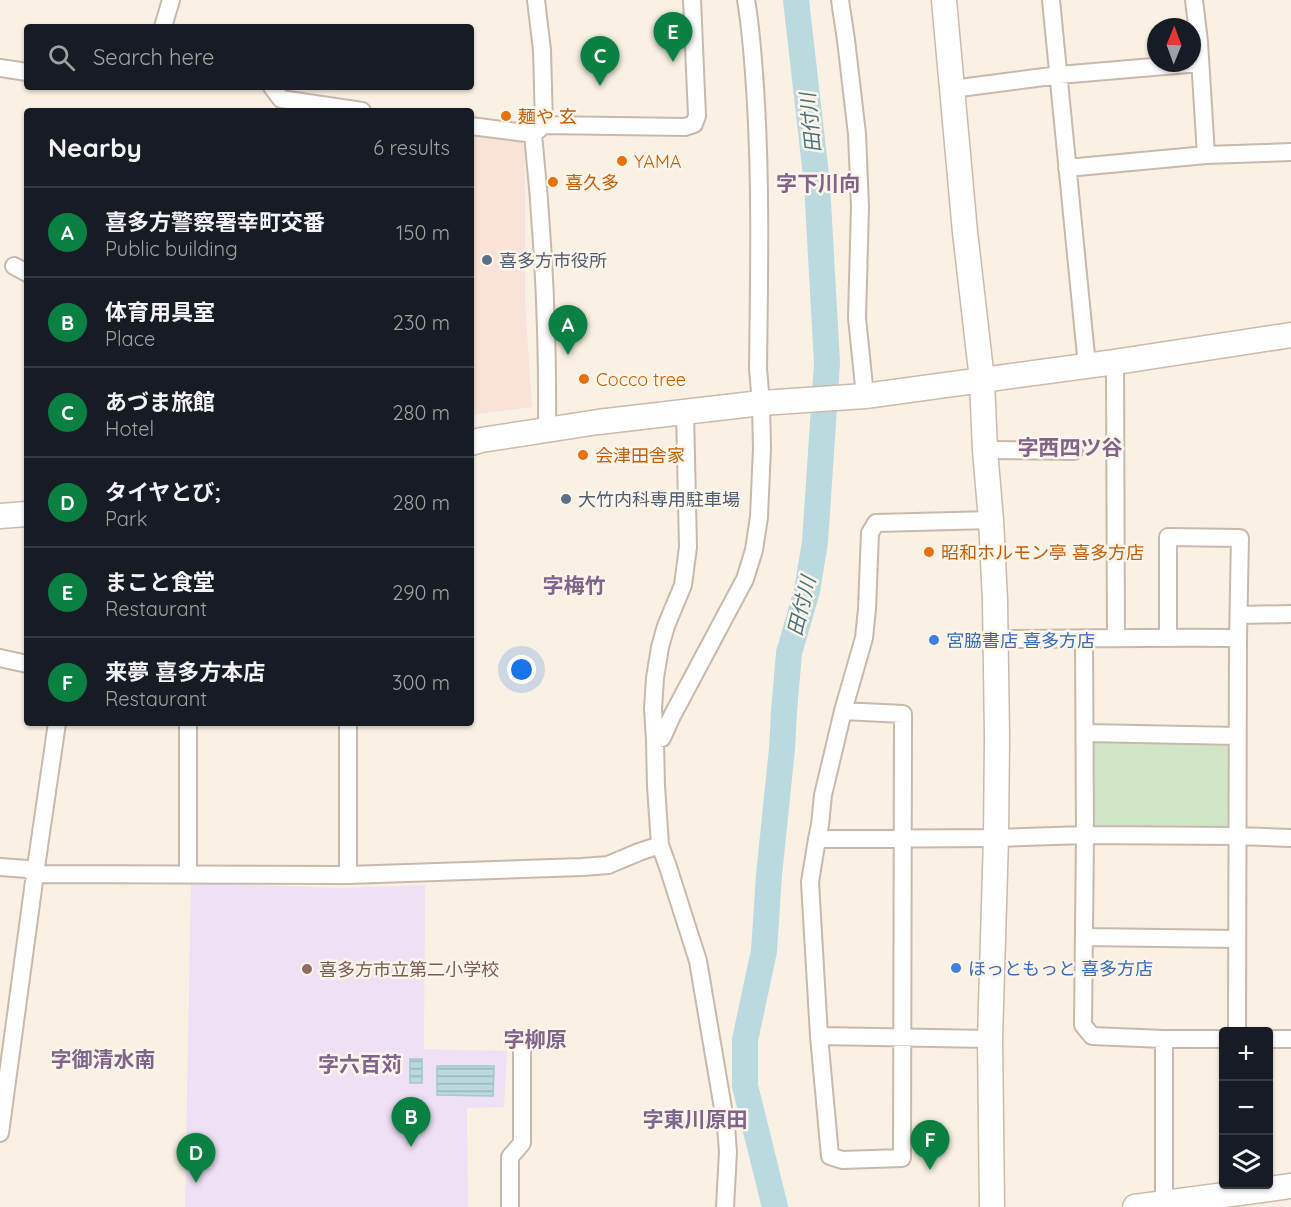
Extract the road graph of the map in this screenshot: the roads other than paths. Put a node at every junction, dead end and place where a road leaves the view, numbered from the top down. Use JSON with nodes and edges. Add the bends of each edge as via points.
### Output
{"nodes":[{"id":1,"x":171,"y":0,"type":"edge"},
{"id":2,"x":536,"y":0,"type":"edge"},
{"id":3,"x":692,"y":0,"type":"edge"},
{"id":4,"x":746,"y":0,"type":"edge"},
{"id":5,"x":840,"y":0,"type":"edge"},
{"id":6,"x":944,"y":0,"type":"edge"},
{"id":7,"x":1051,"y":0,"type":"edge"},
{"id":8,"x":1194,"y":0,"type":"edge"},
{"id":9,"x":1196,"y":18,"type":"edge"},
{"id":10,"x":164,"y":24,"type":"edge"},
{"id":11,"x":0,"y":68,"type":"edge"},
{"id":12,"x":1147,"y":68,"type":"edge"},
{"id":13,"x":24,"y":72,"type":"edge"},
{"id":14,"x":1201,"y":72,"type":"edge"},
{"id":15,"x":1059,"y":75,"type":"junction"},
{"id":16,"x":952,"y":89,"type":"junction"},
{"id":17,"x":275,"y":90,"type":"edge"},
{"id":18,"x":342,"y":108,"type":"edge"},
{"id":19,"x":474,"y":126,"type":"edge"},
{"id":20,"x":538,"y":129,"type":"junction"},
{"id":21,"x":1291,"y":152,"type":"edge"},
{"id":22,"x":1206,"y":155,"type":"junction"},
{"id":23,"x":1067,"y":168,"type":"junction"},
{"id":24,"x":1291,"y":335,"type":"edge"},
{"id":25,"x":1115,"y":362,"type":"junction"},
{"id":26,"x":1087,"y":366,"type":"junction"},
{"id":27,"x":982,"y":380,"type":"junction"},
{"id":28,"x":857,"y":397,"type":"junction"},
{"id":29,"x":761,"y":404,"type":"junction"},
{"id":30,"x":685,"y":412,"type":"junction"},
{"id":31,"x":547,"y":428,"type":"junction"},
{"id":32,"x":474,"y":442,"type":"edge"},
{"id":33,"x":986,"y":450,"type":"junction"},
{"id":34,"x":1074,"y":451,"type":"dead end"},
{"id":35,"x":24,"y":514,"type":"edge"},
{"id":36,"x":0,"y":516,"type":"edge"},
{"id":37,"x":991,"y":520,"type":"junction"},
{"id":38,"x":1291,"y":614,"type":"edge"},
{"id":39,"x":1239,"y":615,"type":"junction"},
{"id":40,"x":1168,"y":637,"type":"junction"},
{"id":41,"x":1116,"y":638,"type":"junction"},
{"id":42,"x":1238,"y":638,"type":"junction"},
{"id":43,"x":995,"y":639,"type":"junction"},
{"id":44,"x":1084,"y":639,"type":"junction"},
{"id":45,"x":0,"y":658,"type":"edge"},
{"id":46,"x":24,"y":663,"type":"edge"},
{"id":47,"x":843,"y":711,"type":"junction"},
{"id":48,"x":57,"y":726,"type":"edge"},
{"id":49,"x":188,"y":726,"type":"edge"},
{"id":50,"x":348,"y":726,"type":"edge"},
{"id":51,"x":1086,"y":733,"type":"junction"},
{"id":52,"x":1238,"y":736,"type":"junction"},
{"id":53,"x":655,"y":740,"type":"junction"},
{"id":54,"x":1085,"y":835,"type":"junction"},
{"id":55,"x":1238,"y":836,"type":"junction"},
{"id":56,"x":902,"y":838,"type":"junction"},
{"id":57,"x":996,"y":838,"type":"junction"},
{"id":58,"x":1291,"y":838,"type":"edge"},
{"id":59,"x":816,"y":839,"type":"junction"},
{"id":60,"x":660,"y":845,"type":"junction"},
{"id":61,"x":0,"y":867,"type":"edge"},
{"id":62,"x":35,"y":874,"type":"junction"},
{"id":63,"x":188,"y":875,"type":"junction"},
{"id":64,"x":348,"y":875,"type":"junction"},
{"id":65,"x":1084,"y":937,"type":"junction"},
{"id":66,"x":1237,"y":939,"type":"junction"},
{"id":67,"x":1237,"y":1027,"type":"edge"},
{"id":68,"x":819,"y":1036,"type":"junction"},
{"id":69,"x":902,"y":1038,"type":"junction"},
{"id":70,"x":990,"y":1039,"type":"junction"},
{"id":71,"x":1164,"y":1039,"type":"junction"},
{"id":72,"x":1219,"y":1039,"type":"edge"},
{"id":73,"x":1273,"y":1039,"type":"edge"},
{"id":74,"x":1291,"y":1040,"type":"edge"},
{"id":75,"x":522,"y":1048,"type":"dead end"},
{"id":76,"x":0,"y":1134,"type":"edge"},
{"id":77,"x":1291,"y":1186,"type":"edge"},
{"id":78,"x":1164,"y":1203,"type":"junction"},
{"id":79,"x":510,"y":1207,"type":"edge"},
{"id":80,"x":725,"y":1207,"type":"edge"},
{"id":81,"x":992,"y":1207,"type":"edge"},
{"id":82,"x":1135,"y":1207,"type":"edge"}],
"edges":[{"from":1,"to":10,"type":"street"},
{"from":2,"to":20,"type":"street","via":[[542,50]]},
{"from":3,"to":20,"type":"street","via":[[697,116],[694,124]]},
{"from":4,"to":29,"type":"street","via":[[759,152]]},
{"from":5,"to":28,"type":"street","via":[[857,134]]},
{"from":6,"to":16,"type":"street"},
{"from":7,"to":15,"type":"street"},
{"from":8,"to":9,"type":"street"},
{"from":11,"to":13,"type":"street"},
{"from":12,"to":15,"type":"street"},
{"from":14,"to":22,"type":"street"},
{"from":15,"to":16,"type":"street"},
{"from":15,"to":23,"type":"street"},
{"from":16,"to":27,"type":"street"},
{"from":17,"to":18,"type":"street","via":[[281,99]]},
{"from":19,"to":20,"type":"street"},
{"from":20,"to":31,"type":"street"},
{"from":21,"to":22,"type":"street"},
{"from":22,"to":23,"type":"street"},
{"from":23,"to":26,"type":"street"},
{"from":24,"to":25,"type":"street"},
{"from":25,"to":26,"type":"street"},
{"from":25,"to":41,"type":"street"},
{"from":26,"to":27,"type":"street"},
{"from":27,"to":28,"type":"street"},
{"from":27,"to":33,"type":"street"},
{"from":28,"to":29,"type":"street"},
{"from":29,"to":30,"type":"street"},
{"from":29,"to":53,"type":"street","via":[[759,517],[745,579],[666,732]]},
{"from":30,"to":31,"type":"street"},
{"from":30,"to":53,"type":"street","via":[[687,554],[683,585],[660,647],[653,710]]},
{"from":31,"to":32,"type":"street"},
{"from":33,"to":34,"type":"street"},
{"from":33,"to":37,"type":"street"},
{"from":35,"to":36,"type":"street"},
{"from":37,"to":43,"type":"street"},
{"from":37,"to":47,"type":"street","via":[[876,523],[870,532],[864,638]]},
{"from":38,"to":39,"type":"street"},
{"from":39,"to":40,"type":"street","via":[[1240,538],[1168,537]]},
{"from":39,"to":42,"type":"street"},
{"from":40,"to":41,"type":"street"},
{"from":40,"to":42,"type":"street"},
{"from":41,"to":44,"type":"street"},
{"from":42,"to":52,"type":"street"},
{"from":43,"to":44,"type":"street"},
{"from":43,"to":57,"type":"street"},
{"from":44,"to":51,"type":"street"},
{"from":45,"to":46,"type":"street"},
{"from":47,"to":56,"type":"street","via":[[903,714]]},
{"from":47,"to":59,"type":"street"},
{"from":48,"to":62,"type":"street"},
{"from":49,"to":63,"type":"street"},
{"from":50,"to":64,"type":"street"},
{"from":51,"to":52,"type":"street"},
{"from":51,"to":54,"type":"street"},
{"from":52,"to":55,"type":"street"},
{"from":53,"to":60,"type":"street"},
{"from":54,"to":55,"type":"street"},
{"from":54,"to":57,"type":"street"},
{"from":54,"to":65,"type":"street"},
{"from":55,"to":58,"type":"street"},
{"from":55,"to":66,"type":"street"},
{"from":56,"to":57,"type":"street"},
{"from":56,"to":59,"type":"street"},
{"from":56,"to":69,"type":"street"},
{"from":57,"to":70,"type":"street"},
{"from":59,"to":68,"type":"street","via":[[810,892]]},
{"from":60,"to":64,"type":"street","via":[[608,865]]},
{"from":60,"to":80,"type":"street","via":[[698,961],[728,1140]]},
{"from":61,"to":62,"type":"street","via":[[27,869]]},
{"from":62,"to":63,"type":"street"},
{"from":62,"to":76,"type":"street"},
{"from":63,"to":64,"type":"street"},
{"from":65,"to":66,"type":"street"},
{"from":65,"to":71,"type":"street","via":[[1083,1025],[1092,1036]]},
{"from":66,"to":67,"type":"street"},
{"from":68,"to":69,"type":"street"},
{"from":68,"to":69,"type":"street","via":[[830,1156],[842,1160],[902,1158]]},
{"from":69,"to":70,"type":"street"},
{"from":70,"to":81,"type":"street"},
{"from":71,"to":72,"type":"street"},
{"from":71,"to":78,"type":"street"},
{"from":73,"to":74,"type":"street"},
{"from":75,"to":79,"type":"street","via":[[522,1143],[510,1157]]},
{"from":77,"to":78,"type":"street"},
{"from":78,"to":82,"type":"street"}]}
